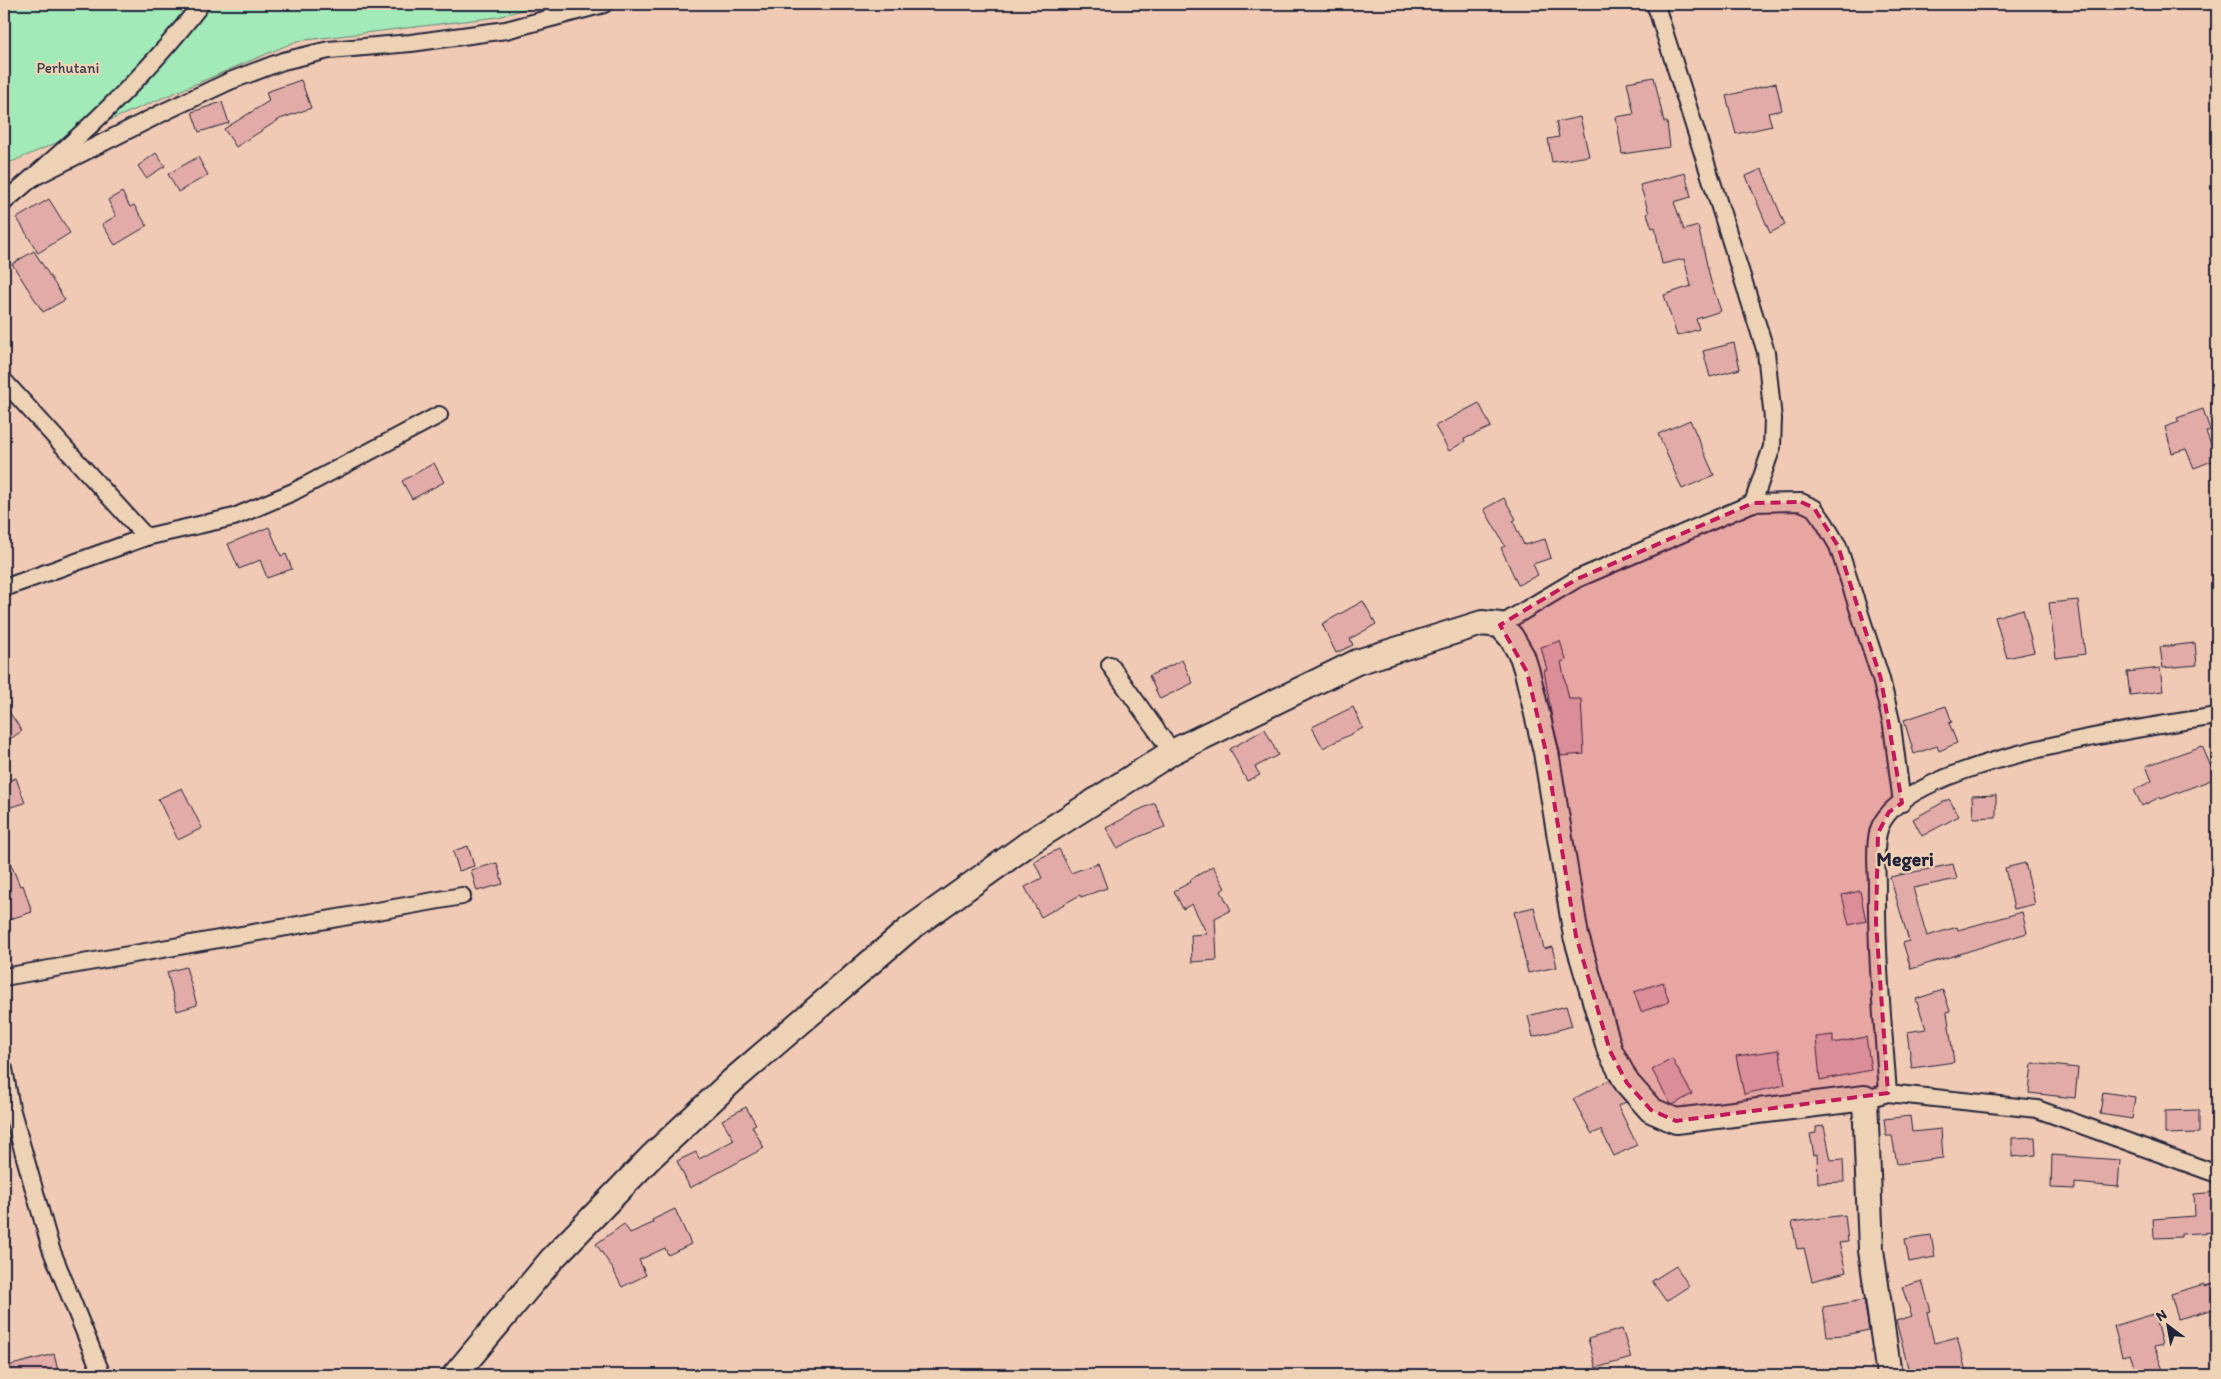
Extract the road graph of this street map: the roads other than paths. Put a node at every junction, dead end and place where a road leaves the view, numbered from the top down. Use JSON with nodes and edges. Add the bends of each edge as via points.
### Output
{"nodes":[{"id":1,"x":201,"y":4,"type":"edge"},
{"id":2,"x":604,"y":4,"type":"edge"},
{"id":3,"x":1654,"y":4,"type":"edge"},
{"id":4,"x":32,"y":178,"type":"junction"},
{"id":5,"x":4,"y":202,"type":"edge"},
{"id":6,"x":4,"y":381,"type":"edge"},
{"id":7,"x":439,"y":415,"type":"dead end"},
{"id":8,"x":1754,"y":503,"type":"junction"},
{"id":9,"x":146,"y":537,"type":"junction"},
{"id":10,"x":4,"y":588,"type":"edge"},
{"id":11,"x":1500,"y":625,"type":"junction"},
{"id":12,"x":1110,"y":665,"type":"dead end"},
{"id":13,"x":2217,"y":716,"type":"edge"},
{"id":14,"x":1172,"y":752,"type":"junction"},
{"id":15,"x":1902,"y":802,"type":"junction"},
{"id":16,"x":462,"y":896,"type":"dead end"},
{"id":17,"x":4,"y":977,"type":"edge"},
{"id":18,"x":4,"y":1069,"type":"edge"},
{"id":19,"x":1876,"y":1096,"type":"junction"},
{"id":20,"x":7,"y":1108,"type":"edge"},
{"id":21,"x":2217,"y":1174,"type":"edge"},
{"id":22,"x":458,"y":1374,"type":"edge"},
{"id":23,"x":102,"y":1375,"type":"edge"},
{"id":24,"x":1889,"y":1375,"type":"edge"}],
"edges":[{"from":1,"to":4,"type":"street","via":[[166,48]]},
{"from":2,"to":4,"type":"street","via":[[497,32],[328,50],[283,61],[230,81]]},
{"from":3,"to":8,"type":"street","via":[[1766,352],[1773,419],[1772,447]]},
{"from":4,"to":5,"type":"street"},
{"from":6,"to":9,"type":"street"},
{"from":7,"to":9,"type":"street","via":[[293,492],[243,514]]},
{"from":8,"to":11,"type":"street","via":[[1576,579]]},
{"from":8,"to":15,"type":"street","via":[[1808,504],[1814,508],[1838,546],[1881,679],[1892,725]]},
{"from":9,"to":10,"type":"street"},
{"from":11,"to":14,"type":"street","via":[[1482,623],[1464,627],[1357,662]]},
{"from":11,"to":19,"type":"street","via":[[1522,656],[1527,672],[1546,752],[1576,936],[1610,1051],[1627,1083],[1651,1110],[1676,1121]]},
{"from":12,"to":14,"type":"street"},
{"from":13,"to":15,"type":"street","via":[[2016,754],[1967,769]]},
{"from":14,"to":22,"type":"street","via":[[1032,841],[908,930],[732,1081],[651,1157],[552,1259]]},
{"from":15,"to":19,"type":"street","via":[[1889,812],[1878,833]]},
{"from":16,"to":17,"type":"street"},
{"from":18,"to":20,"type":"street"},
{"from":19,"to":21,"type":"street","via":[[2037,1109]]},
{"from":19,"to":24,"type":"street","via":[[1871,1250]]},
{"from":20,"to":23,"type":"street","via":[[51,1249]]}]}
